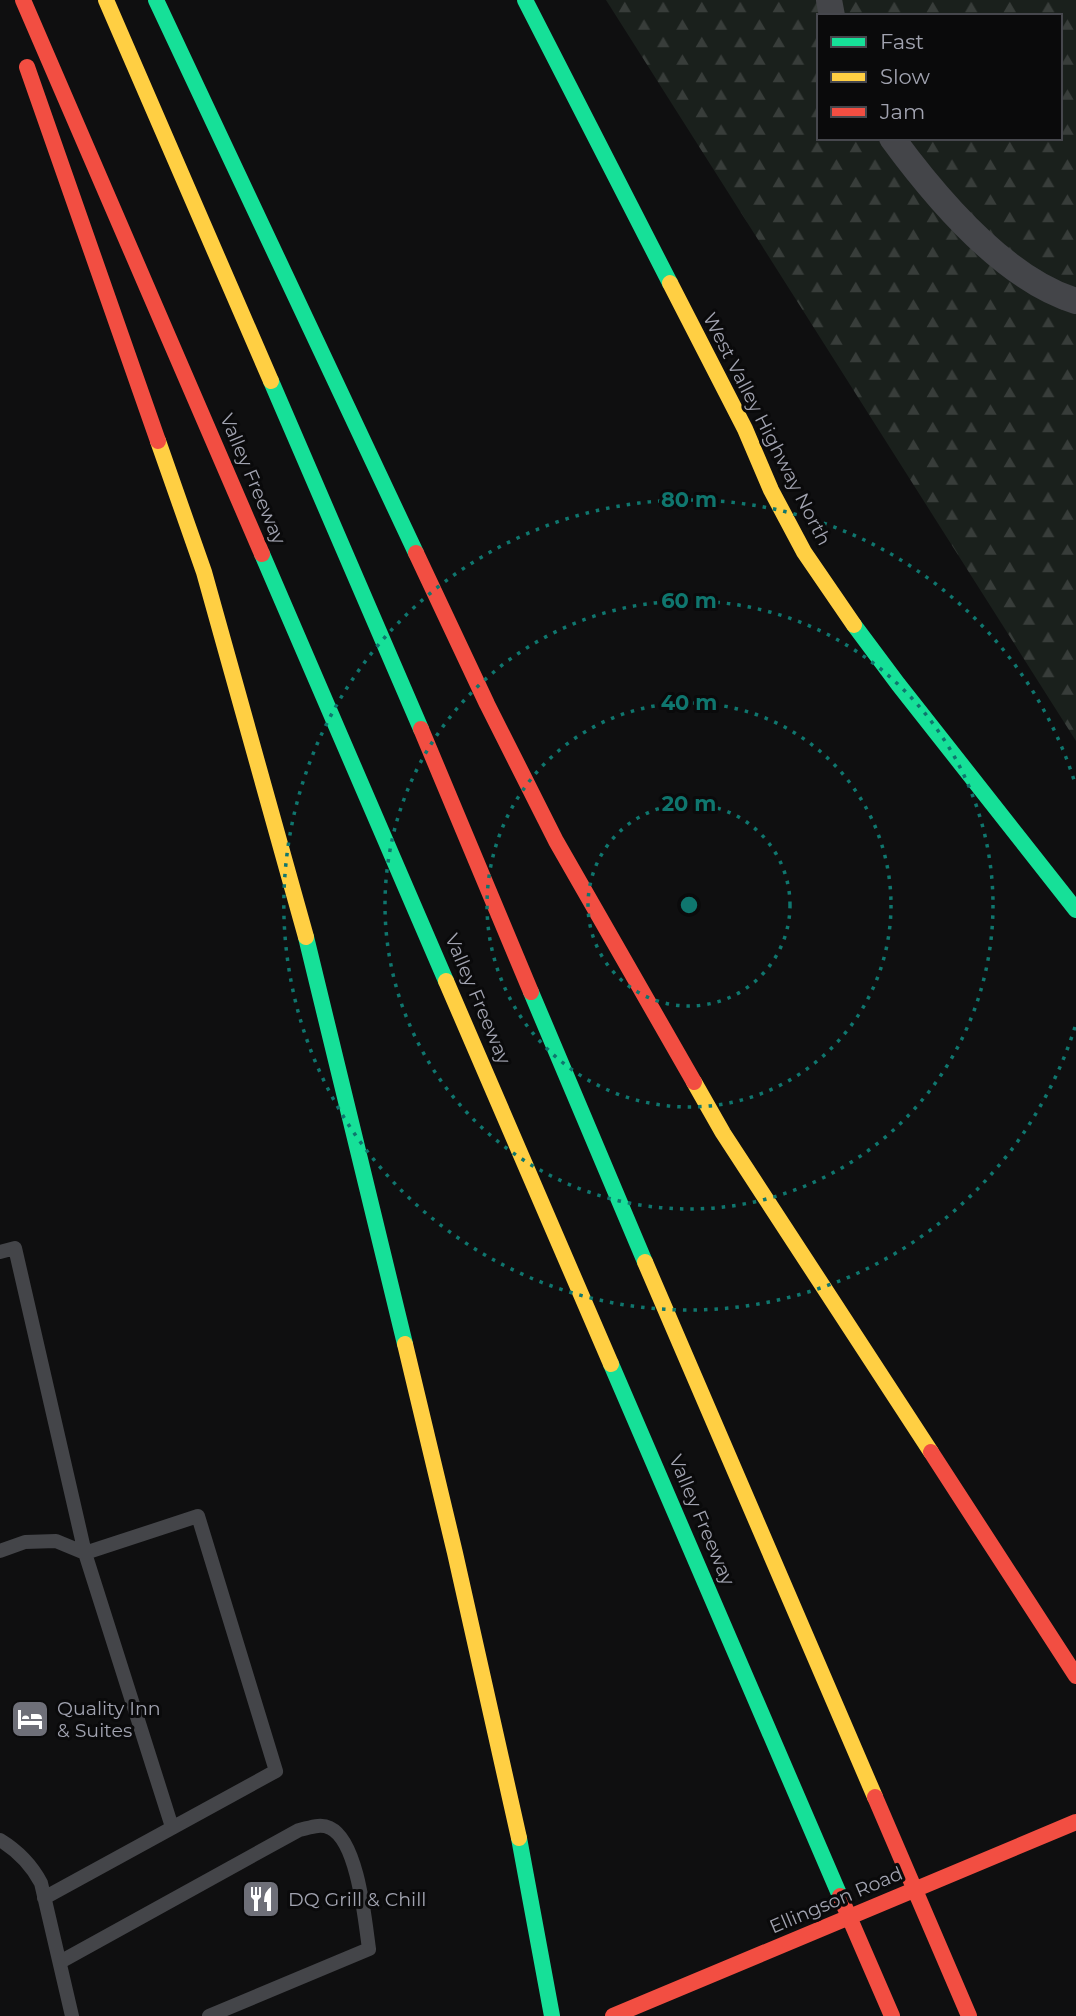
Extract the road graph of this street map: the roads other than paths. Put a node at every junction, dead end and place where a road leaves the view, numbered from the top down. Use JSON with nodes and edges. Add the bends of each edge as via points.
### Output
{"nodes":[{"id":1,"x":23,"y":0,"type":"edge"},
{"id":2,"x":106,"y":0,"type":"edge"},
{"id":3,"x":156,"y":0,"type":"edge"},
{"id":4,"x":525,"y":0,"type":"edge"},
{"id":5,"x":21,"y":52,"type":"dead end"},
{"id":6,"x":893,"y":140,"type":"edge"},
{"id":7,"x":1076,"y":300,"type":"edge"},
{"id":8,"x":1076,"y":910,"type":"edge"},
{"id":9,"x":0,"y":1252,"type":"edge"},
{"id":10,"x":0,"y":1551,"type":"edge"},
{"id":11,"x":85,"y":1553,"type":"junction"},
{"id":12,"x":1076,"y":1676,"type":"edge"},
{"id":13,"x":1076,"y":1822,"type":"edge"},
{"id":14,"x":172,"y":1827,"type":"junction"},
{"id":15,"x":0,"y":1840,"type":"edge"},
{"id":16,"x":44,"y":1898,"type":"junction"},
{"id":17,"x":60,"y":1962,"type":"junction"},
{"id":18,"x":967,"y":2010,"type":"edge"},
{"id":19,"x":72,"y":2016,"type":"edge"},
{"id":20,"x":209,"y":2016,"type":"edge"},
{"id":21,"x":552,"y":2016,"type":"edge"},
{"id":22,"x":613,"y":2016,"type":"edge"},
{"id":23,"x":892,"y":2016,"type":"edge"}],
"edges":[{"from":1,"to":23,"type":"main road","name":"Valley Freeway"},
{"from":2,"to":18,"type":"main road"},
{"from":3,"to":12,"type":"main road","via":[[556,841],[723,1133]]},
{"from":4,"to":8,"type":"main road","name":"West Valley Highway North","via":[[804,552],[898,684]]},
{"from":5,"to":21,"type":"main road","via":[[204,572],[309,946],[506,1777]]},
{"from":6,"to":7,"type":"street","via":[[946,204],[1004,260],[1052,293]]},
{"from":9,"to":11,"type":"lane","via":[[15,1248]]},
{"from":10,"to":11,"type":"lane","via":[[25,1542],[56,1541]]},
{"from":11,"to":14,"type":"lane"},
{"from":11,"to":14,"type":"lane","via":[[198,1516],[276,1771]]},
{"from":13,"to":22,"type":"main road","name":"Ellingson Road"},
{"from":14,"to":16,"type":"lane"},
{"from":15,"to":16,"type":"lane","via":[[33,1868]]},
{"from":16,"to":17,"type":"lane"},
{"from":17,"to":19,"type":"lane"},
{"from":17,"to":20,"type":"lane","via":[[299,1830],[317,1825],[330,1828],[341,1836],[354,1867],[369,1949]]}]}
